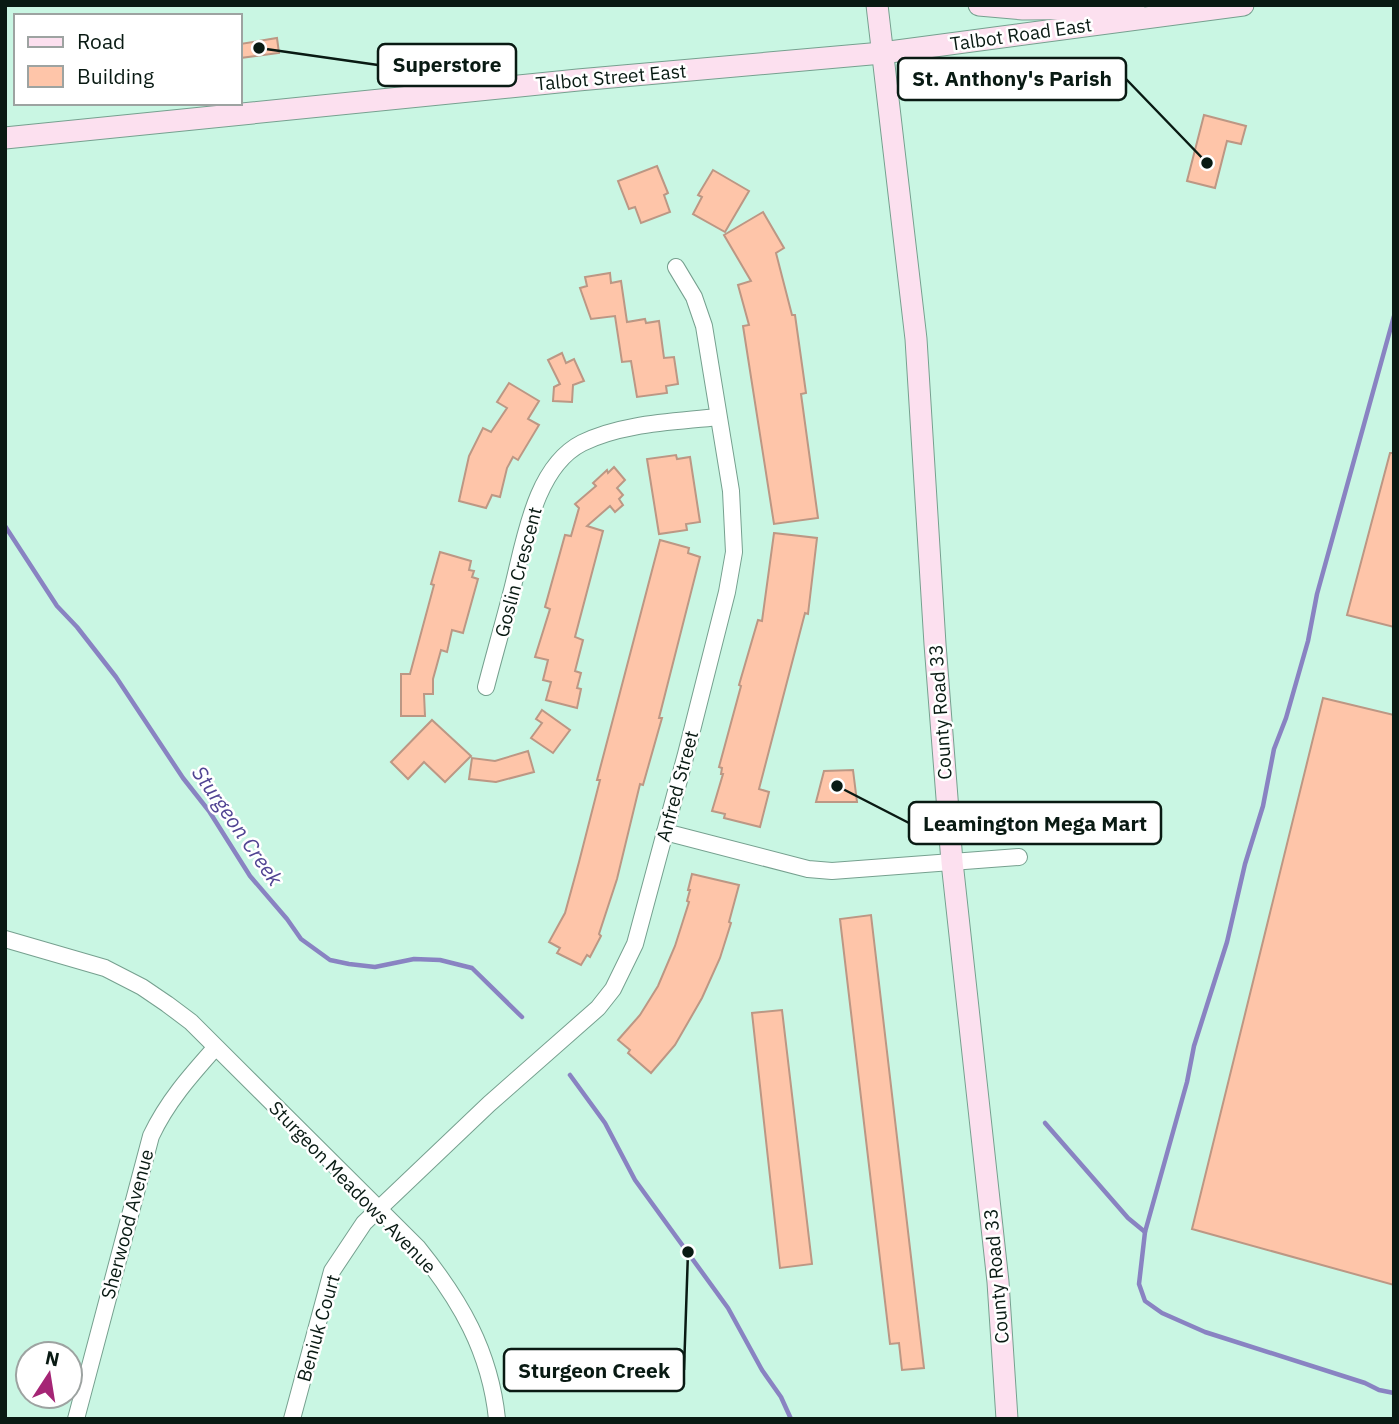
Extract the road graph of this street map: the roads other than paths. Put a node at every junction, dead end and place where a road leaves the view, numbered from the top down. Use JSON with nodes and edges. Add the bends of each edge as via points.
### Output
{"nodes":[{"id":1,"x":877,"y":5,"type":"edge"},
{"id":2,"x":979,"y":5,"type":"edge"},
{"id":3,"x":1243,"y":5,"type":"edge"},
{"id":4,"x":1203,"y":9,"type":"junction"},
{"id":5,"x":882,"y":53,"type":"junction"},
{"id":6,"x":5,"y":138,"type":"edge"},
{"id":7,"x":676,"y":267,"type":"dead end"},
{"id":8,"x":718,"y":417,"type":"junction"},
{"id":9,"x":486,"y":687,"type":"dead end"},
{"id":10,"x":665,"y":832,"type":"junction"},
{"id":11,"x":1018,"y":857,"type":"dead end"},
{"id":12,"x":952,"y":862,"type":"junction"},
{"id":13,"x":5,"y":939,"type":"edge"},
{"id":14,"x":215,"y":1048,"type":"junction"},
{"id":15,"x":378,"y":1208,"type":"junction"},
{"id":16,"x":76,"y":1419,"type":"edge"},
{"id":17,"x":292,"y":1419,"type":"edge"},
{"id":18,"x":497,"y":1419,"type":"edge"},
{"id":19,"x":1007,"y":1419,"type":"edge"}],
"edges":[{"from":1,"to":5,"type":"main road","name":"County Road 33"},
{"from":2,"to":4,"type":"main road"},
{"from":3,"to":4,"type":"main road","name":"Talbot Road East"},
{"from":4,"to":5,"type":"main road","name":"Talbot Road East"},
{"from":5,"to":6,"type":"main road","name":"Talbot Street East"},
{"from":5,"to":12,"type":"main road","name":"County Road 33","via":[[916,340]]},
{"from":7,"to":8,"type":"street","name":"Anfred Street","via":[[700,311]]},
{"from":8,"to":9,"type":"street","name":"Goslin Crescent","via":[[603,435],[573,449],[556,464],[531,519]]},
{"from":8,"to":10,"type":"street","name":"Anfred Street","via":[[732,506],[732,570]]},
{"from":10,"to":12,"type":"street","via":[[808,869]]},
{"from":10,"to":15,"type":"street","name":"Anfred Street","via":[[635,944],[613,989]]},
{"from":11,"to":12,"type":"street"},
{"from":12,"to":19,"type":"main road","name":"County Road 33","via":[[999,1282]]},
{"from":13,"to":14,"type":"street","name":"Sturgeon Meadows Avenue","via":[[105,968],[142,987],[191,1022]]},
{"from":14,"to":15,"type":"street","name":"Sturgeon Meadows Avenue"},
{"from":14,"to":16,"type":"street","name":"Sherwood Avenue","via":[[177,1091],[151,1136]]},
{"from":15,"to":17,"type":"street","name":"Beniuk Court","via":[[332,1271]]},
{"from":15,"to":18,"type":"street","name":"Sturgeon Meadows Avenue","via":[[418,1248],[458,1301],[479,1342]]}]}
